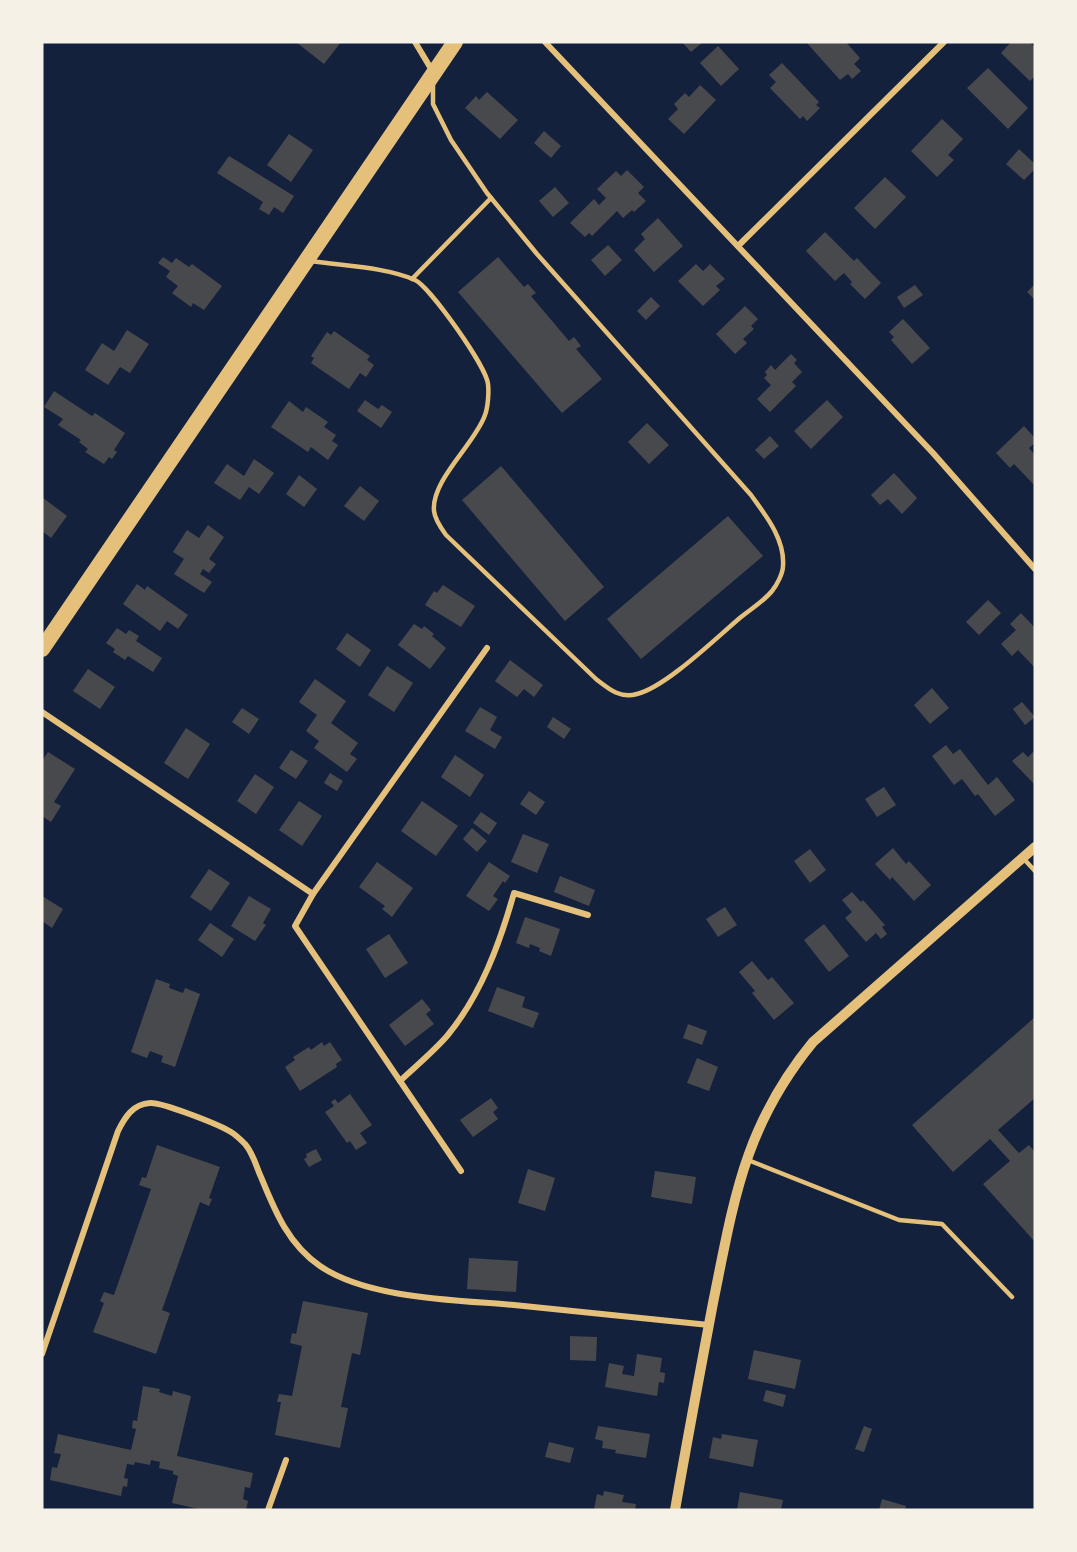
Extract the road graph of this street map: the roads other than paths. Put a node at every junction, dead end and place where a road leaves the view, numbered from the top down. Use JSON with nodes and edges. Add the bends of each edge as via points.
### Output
{"nodes":[{"id":1,"x":415,"y":42,"type":"edge"},
{"id":2,"x":455,"y":42,"type":"edge"},
{"id":3,"x":545,"y":42,"type":"edge"},
{"id":4,"x":944,"y":42,"type":"edge"},
{"id":5,"x":434,"y":74,"type":"junction"},
{"id":6,"x":491,"y":198,"type":"junction"},
{"id":7,"x":738,"y":246,"type":"junction"},
{"id":8,"x":306,"y":260,"type":"junction"},
{"id":9,"x":412,"y":279,"type":"junction"},
{"id":10,"x":1035,"y":569,"type":"edge"},
{"id":11,"x":487,"y":648,"type":"dead end"},
{"id":12,"x":42,"y":649,"type":"edge"},
{"id":13,"x":42,"y":712,"type":"edge"},
{"id":14,"x":1035,"y":848,"type":"edge"},
{"id":15,"x":1023,"y":858,"type":"junction"},
{"id":16,"x":1035,"y":871,"type":"edge"},
{"id":17,"x":313,"y":894,"type":"junction"},
{"id":18,"x":588,"y":915,"type":"dead end"},
{"id":19,"x":400,"y":1080,"type":"junction"},
{"id":20,"x":746,"y":1159,"type":"junction"},
{"id":21,"x":461,"y":1172,"type":"dead end"},
{"id":22,"x":1012,"y":1297,"type":"dead end"},
{"id":23,"x":709,"y":1325,"type":"junction"},
{"id":24,"x":42,"y":1354,"type":"edge"},
{"id":25,"x":286,"y":1460,"type":"dead end"},
{"id":26,"x":268,"y":1510,"type":"edge"},
{"id":27,"x":675,"y":1510,"type":"edge"}],
"edges":[{"from":1,"to":5,"type":"street"},
{"from":2,"to":5,"type":"highway"},
{"from":3,"to":7,"type":"street"},
{"from":4,"to":7,"type":"street"},
{"from":5,"to":6,"type":"lane","via":[[433,104],[451,140]]},
{"from":5,"to":8,"type":"highway"},
{"from":6,"to":9,"type":"lane"},
{"from":6,"to":9,"type":"lane","via":[[752,495],[771,522],[781,547],[783,568],[772,591],[665,680],[646,691],[618,694],[596,679],[446,536],[437,521],[436,494],[485,416],[488,383],[471,347],[422,285]]},
{"from":7,"to":10,"type":"street","via":[[933,453]]},
{"from":8,"to":9,"type":"lane"},
{"from":8,"to":12,"type":"highway"},
{"from":11,"to":17,"type":"street"},
{"from":13,"to":17,"type":"street"},
{"from":14,"to":15,"type":"street"},
{"from":15,"to":16,"type":"lane"},
{"from":15,"to":20,"type":"street","via":[[813,1042],[776,1092]]},
{"from":17,"to":19,"type":"street","via":[[295,926]]},
{"from":18,"to":19,"type":"street","via":[[514,893],[502,935],[460,1018],[433,1051]]},
{"from":19,"to":21,"type":"street"},
{"from":20,"to":22,"type":"lane","via":[[899,1220],[942,1224]]},
{"from":20,"to":23,"type":"street"},
{"from":23,"to":24,"type":"street","via":[[428,1297],[355,1283],[319,1265],[294,1243],[282,1226],[246,1144],[230,1132],[151,1102],[129,1113],[118,1131]]},
{"from":23,"to":27,"type":"street"},
{"from":25,"to":26,"type":"street"}]}
